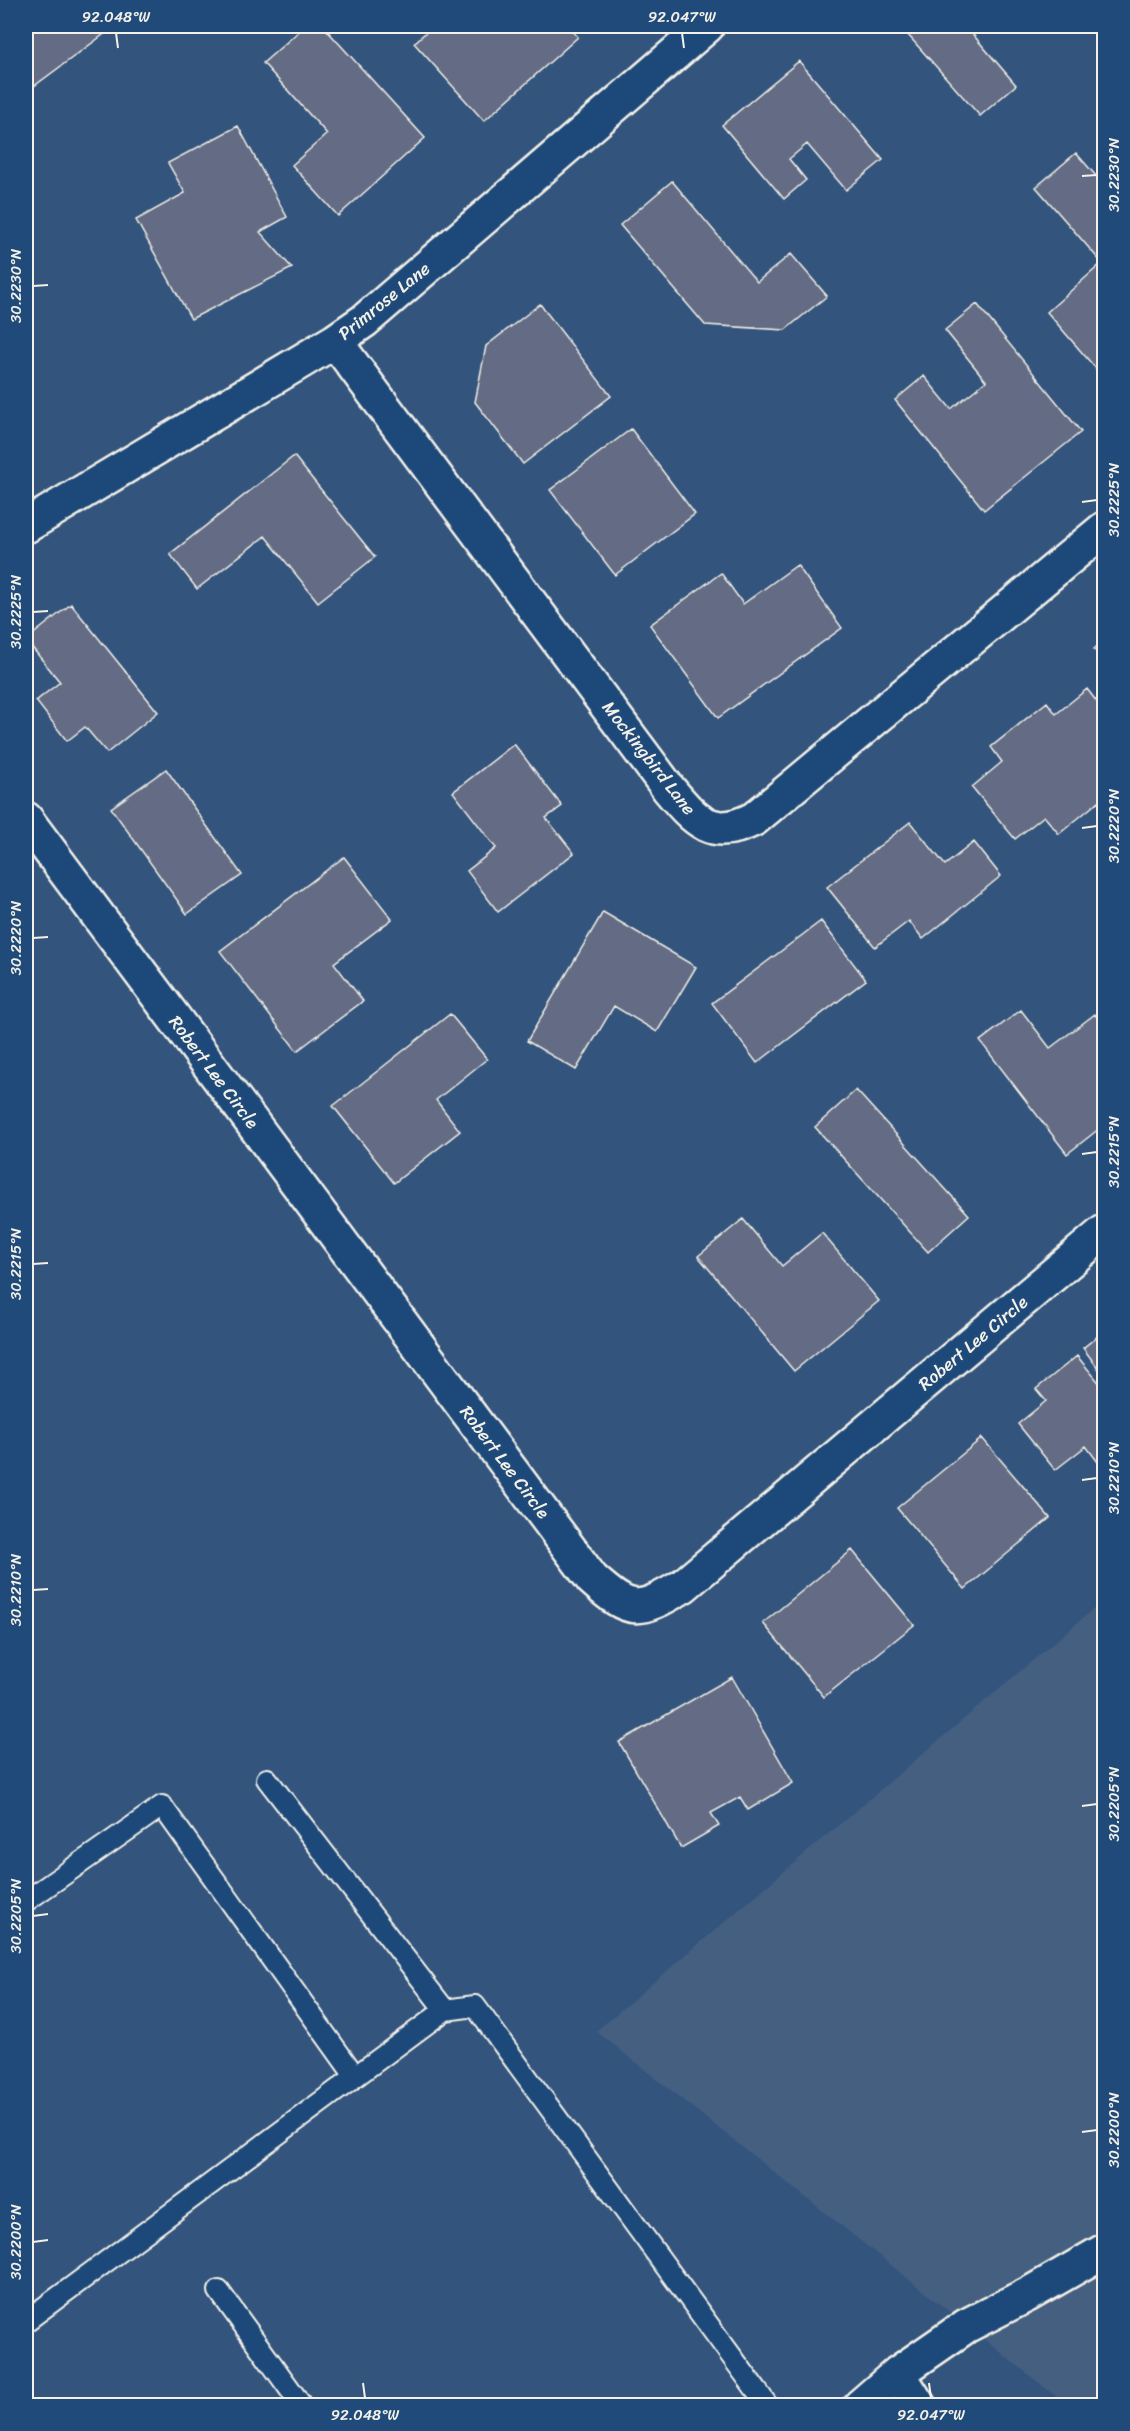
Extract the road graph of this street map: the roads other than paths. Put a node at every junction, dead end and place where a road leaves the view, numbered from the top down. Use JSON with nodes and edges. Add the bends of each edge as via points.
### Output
{"nodes":[{"id":1,"x":707,"y":26,"type":"edge"},
{"id":2,"x":335,"y":341,"type":"junction"},
{"id":3,"x":26,"y":526,"type":"edge"},
{"id":4,"x":1104,"y":529,"type":"edge"},
{"id":5,"x":26,"y":819,"type":"edge"},
{"id":6,"x":1104,"y":1232,"type":"edge"},
{"id":7,"x":267,"y":1779,"type":"dead end"},
{"id":8,"x":26,"y":1901,"type":"edge"},
{"id":9,"x":445,"y":2010,"type":"junction"},
{"id":10,"x":355,"y":2076,"type":"junction"},
{"id":11,"x":1104,"y":2251,"type":"edge"},
{"id":12,"x":219,"y":2291,"type":"dead end"},
{"id":13,"x":26,"y":2321,"type":"edge"},
{"id":14,"x":898,"y":2373,"type":"junction"},
{"id":15,"x":303,"y":2406,"type":"edge"},
{"id":16,"x":768,"y":2406,"type":"edge"},
{"id":17,"x":860,"y":2406,"type":"edge"},
{"id":18,"x":919,"y":2406,"type":"edge"}],
"edges":[{"from":1,"to":2,"type":"street","name":"Primrose Lane","via":[[364,321]]},
{"from":2,"to":3,"type":"street","name":"Primrose Lane"},
{"from":2,"to":4,"type":"street","name":"Mockingbird Lane","via":[[668,788],[706,826],[721,829],[754,819]]},
{"from":5,"to":6,"type":"street","name":"Robert Lee Circle","via":[[592,1579],[615,1600],[629,1606],[656,1603],[683,1586]]},
{"from":7,"to":9,"type":"lane"},
{"from":8,"to":10,"type":"lane","via":[[162,1806]]},
{"from":9,"to":10,"type":"lane"},
{"from":9,"to":16,"type":"lane","via":[[476,2006]]},
{"from":10,"to":13,"type":"lane"},
{"from":11,"to":14,"type":"street","via":[[966,2326]]},
{"from":12,"to":15,"type":"lane"},
{"from":14,"to":17,"type":"street"},
{"from":14,"to":18,"type":"street"}]}
